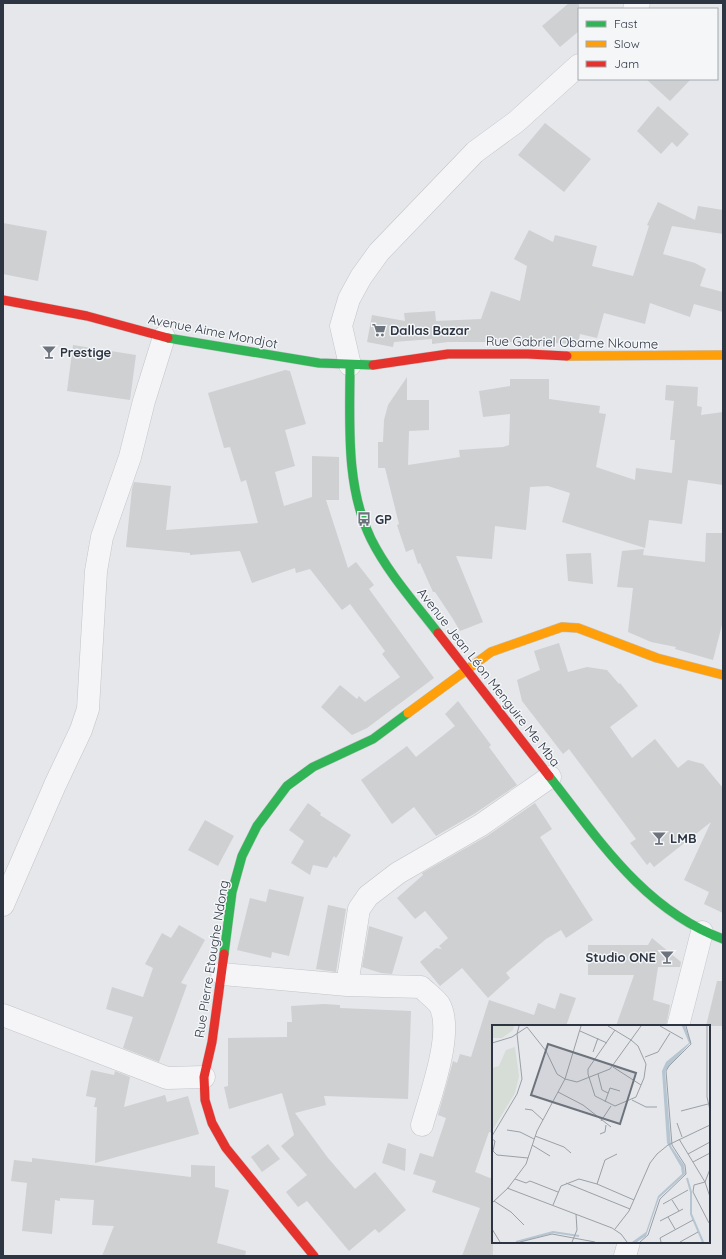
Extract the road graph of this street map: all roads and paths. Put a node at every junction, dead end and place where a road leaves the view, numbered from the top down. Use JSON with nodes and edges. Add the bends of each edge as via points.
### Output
{"nodes":[{"id":1,"x":578,"y":66,"type":"edge"},
{"id":2,"x":3,"y":300,"type":"edge"},
{"id":3,"x":164,"y":337,"type":"junction"},
{"id":4,"x":723,"y":355,"type":"edge"},
{"id":5,"x":350,"y":365,"type":"junction"},
{"id":6,"x":467,"y":670,"type":"junction"},
{"id":7,"x":723,"y":675,"type":"edge"},
{"id":8,"x":550,"y":777,"type":"junction"},
{"id":9,"x":3,"y":905,"type":"edge"},
{"id":10,"x":702,"y":932,"type":"junction"},
{"id":11,"x":723,"y":939,"type":"edge"},
{"id":12,"x":222,"y":974,"type":"junction"},
{"id":13,"x":347,"y":985,"type":"junction"},
{"id":14,"x":3,"y":1015,"type":"edge"},
{"id":15,"x":678,"y":1025,"type":"edge"},
{"id":16,"x":204,"y":1077,"type":"junction"},
{"id":17,"x":422,"y":1125,"type":"dead end"},
{"id":18,"x":629,"y":1243,"type":"edge"},
{"id":19,"x":314,"y":1256,"type":"edge"},
{"id":20,"x":625,"y":1256,"type":"edge"}],
"edges":[{"from":1,"to":5,"type":"street","via":[[516,122],[475,152],[379,252],[361,276],[349,299],[341,326]]},
{"from":2,"to":3,"type":"street","name":"Avenue Aime Mondjot","via":[[87,316]]},
{"from":3,"to":5,"type":"street","name":"Avenue Aime Mondjot","via":[[290,359]]},
{"from":3,"to":9,"type":"street","via":[[130,457],[102,537],[96,571],[88,709]]},
{"from":4,"to":5,"type":"street","name":"Rue Gabriel Obame Nkoume","via":[[582,357],[448,354],[376,365]]},
{"from":5,"to":6,"type":"street","name":"Avenue Jean Léon Menguire Me Mba","via":[[352,453],[355,482],[364,519],[382,557]]},
{"from":6,"to":7,"type":"street","name":"Rue Pierre Etoughe Ndong","via":[[491,652],[562,627],[578,628],[657,658]]},
{"from":6,"to":8,"type":"street","name":"Avenue Jean Léon Menguire Me Mba"},
{"from":6,"to":12,"type":"street","name":"Rue Pierre Etoughe Ndong","via":[[373,739],[313,767],[287,786],[257,826],[242,856],[232,892]]},
{"from":8,"to":10,"type":"street","name":"Avenue Jean Léon Menguire Me Mba","via":[[611,855],[639,886],[669,911]]},
{"from":8,"to":13,"type":"street","via":[[481,825],[398,873],[368,896],[359,909]]},
{"from":10,"to":11,"type":"street","name":"Avenue Jean Léon Menguire Me Mba"},
{"from":10,"to":15,"type":"street"},
{"from":12,"to":13,"type":"street"},
{"from":12,"to":16,"type":"street","name":"Rue Pierre Etoughe Ndong"},
{"from":13,"to":17,"type":"street","via":[[421,987],[439,1004],[444,1018],[445,1036]]},
{"from":14,"to":16,"type":"street","via":[[168,1078]]},
{"from":16,"to":19,"type":"street","name":"Rue Pierre Etoughe Ndong","via":[[205,1100],[226,1148]]},
{"from":18,"to":20,"type":"street"}]}
